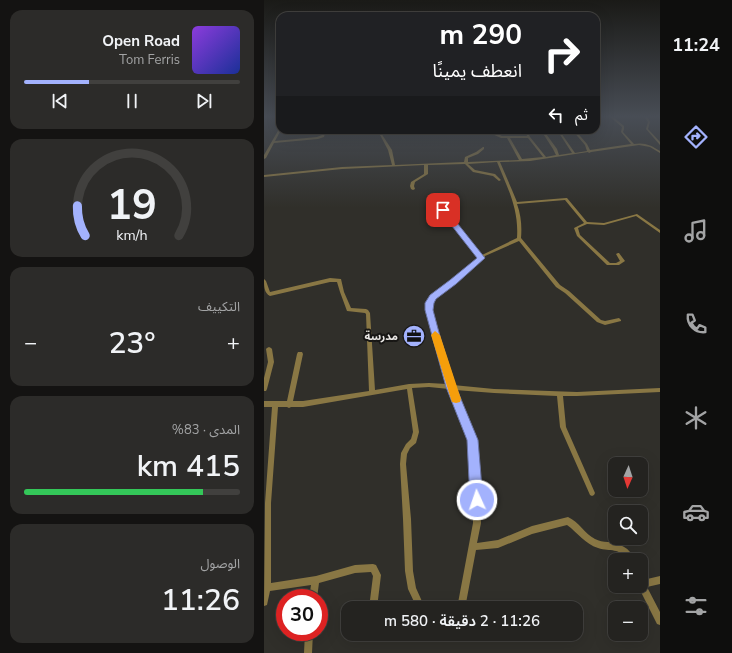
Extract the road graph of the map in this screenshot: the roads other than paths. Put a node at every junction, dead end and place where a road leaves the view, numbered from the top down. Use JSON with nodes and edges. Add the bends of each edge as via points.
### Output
{"nodes":[{"id":1,"x":270,"y":146,"type":"edge"},
{"id":2,"x":388,"y":146,"type":"edge"},
{"id":3,"x":513,"y":146,"type":"edge"},
{"id":4,"x":536,"y":146,"type":"edge"},
{"id":5,"x":553,"y":146,"type":"edge"},
{"id":6,"x":569,"y":146,"type":"edge"},
{"id":7,"x":587,"y":146,"type":"edge"},
{"id":8,"x":624,"y":146,"type":"edge"},
{"id":9,"x":651,"y":146,"type":"edge"},
{"id":10,"x":483,"y":148,"type":"dead end"},
{"id":11,"x":655,"y":148,"type":"junction"},
{"id":12,"x":660,"y":148,"type":"edge"},
{"id":13,"x":589,"y":152,"type":"junction"},
{"id":14,"x":660,"y":152,"type":"edge"},
{"id":15,"x":574,"y":154,"type":"junction"},
{"id":16,"x":558,"y":156,"type":"junction"},
{"id":17,"x":264,"y":158,"type":"edge"},
{"id":18,"x":545,"y":158,"type":"junction"},
{"id":19,"x":521,"y":160,"type":"junction"},
{"id":20,"x":498,"y":162,"type":"junction"},
{"id":21,"x":466,"y":163,"type":"junction"},
{"id":22,"x":426,"y":164,"type":"junction"},
{"id":23,"x":394,"y":166,"type":"junction"},
{"id":24,"x":264,"y":176,"type":"edge"},
{"id":25,"x":499,"y":180,"type":"dead end"},
{"id":26,"x":413,"y":189,"type":"dead end"},
{"id":27,"x":516,"y":203,"type":"junction"},
{"id":28,"x":441,"y":209,"type":"dead end"},
{"id":29,"x":586,"y":223,"type":"junction"},
{"id":30,"x":660,"y":232,"type":"edge"},
{"id":31,"x":519,"y":238,"type":"junction"},
{"id":32,"x":618,"y":254,"type":"dead end"},
{"id":33,"x":482,"y":258,"type":"junction"},
{"id":34,"x":264,"y":281,"type":"edge"},
{"id":35,"x":618,"y":320,"type":"dead end"},
{"id":36,"x":269,"y":349,"type":"dead end"},
{"id":37,"x":300,"y":354,"type":"dead end"},
{"id":38,"x":408,"y":386,"type":"junction"},
{"id":39,"x":451,"y":387,"type":"junction"},
{"id":40,"x":264,"y":389,"type":"edge"},
{"id":41,"x":660,"y":390,"type":"edge"},
{"id":42,"x":372,"y":392,"type":"junction"},
{"id":43,"x":560,"y":393,"type":"junction"},
{"id":44,"x":264,"y":404,"type":"edge"},
{"id":45,"x":288,"y":404,"type":"junction"},
{"id":46,"x":275,"y":405,"type":"junction"},
{"id":47,"x":592,"y":493,"type":"dead end"},
{"id":48,"x":472,"y":547,"type":"junction"},
{"id":49,"x":626,"y":553,"type":"edge"},
{"id":50,"x":316,"y":580,"type":"junction"},
{"id":51,"x":660,"y":580,"type":"edge"},
{"id":52,"x":648,"y":583,"type":"edge"},
{"id":53,"x":267,"y":588,"type":"junction"},
{"id":54,"x":314,"y":589,"type":"edge"},
{"id":55,"x":646,"y":593,"type":"edge"},
{"id":56,"x":374,"y":601,"type":"edge"},
{"id":57,"x":418,"y":601,"type":"edge"},
{"id":58,"x":462,"y":601,"type":"edge"},
{"id":59,"x":264,"y":602,"type":"edge"},
{"id":60,"x":660,"y":621,"type":"edge"},
{"id":61,"x":309,"y":641,"type":"edge"},
{"id":62,"x":308,"y":653,"type":"edge"}],
"edges":[{"from":1,"to":17,"type":"street"},
{"from":2,"to":23,"type":"street"},
{"from":3,"to":19,"type":"street"},
{"from":4,"to":18,"type":"street"},
{"from":5,"to":16,"type":"street"},
{"from":6,"to":15,"type":"street"},
{"from":7,"to":13,"type":"street"},
{"from":8,"to":13,"type":"street"},
{"from":9,"to":11,"type":"street"},
{"from":10,"to":21,"type":"street","via":[[466,158]]},
{"from":11,"to":12,"type":"street"},
{"from":11,"to":14,"type":"street"},
{"from":13,"to":15,"type":"street"},
{"from":15,"to":16,"type":"street"},
{"from":16,"to":18,"type":"street"},
{"from":18,"to":19,"type":"street"},
{"from":19,"to":20,"type":"street"},
{"from":20,"to":21,"type":"street"},
{"from":20,"to":27,"type":"street"},
{"from":21,"to":22,"type":"street"},
{"from":21,"to":25,"type":"street","via":[[474,171],[494,175]]},
{"from":22,"to":23,"type":"street"},
{"from":22,"to":26,"type":"street","via":[[426,174],[414,182]]},
{"from":23,"to":24,"type":"street","via":[[308,170]]},
{"from":27,"to":29,"type":"street","via":[[566,199]]},
{"from":27,"to":31,"type":"street"},
{"from":28,"to":33,"type":"street"},
{"from":29,"to":30,"type":"street","via":[[604,224],[637,215]]},
{"from":29,"to":32,"type":"street","via":[[576,228],[576,232],[606,262],[612,265],[621,263],[623,258]]},
{"from":31,"to":33,"type":"street"},
{"from":31,"to":35,"type":"street","via":[[558,286],[599,321],[605,323]]},
{"from":33,"to":39,"type":"street","via":[[429,303]]},
{"from":34,"to":42,"type":"street","via":[[270,294],[339,280],[349,310],[368,313]]},
{"from":36,"to":40,"type":"street","via":[[271,362]]},
{"from":37,"to":45,"type":"street"},
{"from":38,"to":39,"type":"street"},
{"from":38,"to":42,"type":"street"},
{"from":38,"to":57,"type":"street","via":[[416,432],[414,441],[404,453],[403,464],[409,571],[412,589]]},
{"from":39,"to":43,"type":"street"},
{"from":39,"to":48,"type":"street","via":[[472,440],[477,523]]},
{"from":41,"to":43,"type":"street","via":[[612,394]]},
{"from":42,"to":45,"type":"street","via":[[323,402]]},
{"from":43,"to":47,"type":"street","via":[[563,427]]},
{"from":44,"to":46,"type":"street"},
{"from":45,"to":46,"type":"street"},
{"from":46,"to":53,"type":"street","via":[[268,503]]},
{"from":48,"to":49,"type":"street","via":[[498,544],[532,530],[568,522],[591,541],[618,547]]},
{"from":48,"to":58,"type":"street"},
{"from":50,"to":53,"type":"street"},
{"from":50,"to":54,"type":"street"},
{"from":50,"to":56,"type":"street","via":[[355,569],[373,568],[377,575]]},
{"from":51,"to":52,"type":"street"},
{"from":53,"to":59,"type":"street"},
{"from":55,"to":60,"type":"street"},
{"from":61,"to":62,"type":"street"}]}
